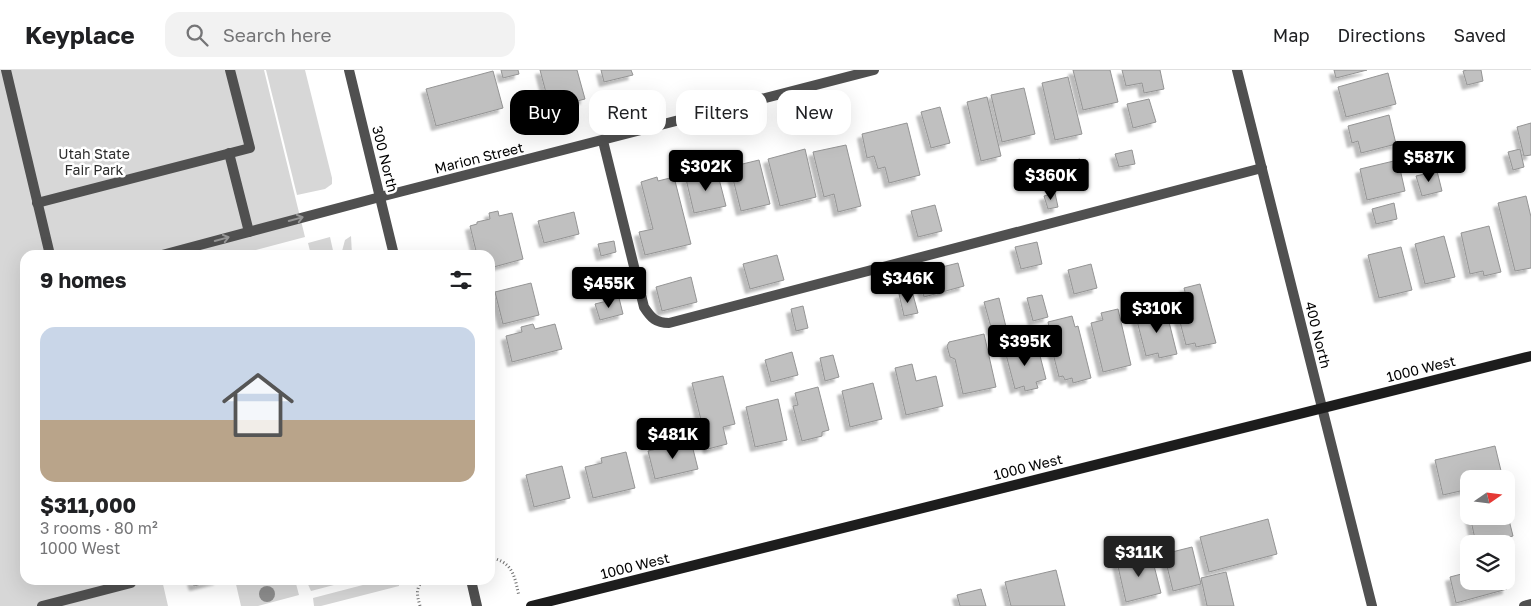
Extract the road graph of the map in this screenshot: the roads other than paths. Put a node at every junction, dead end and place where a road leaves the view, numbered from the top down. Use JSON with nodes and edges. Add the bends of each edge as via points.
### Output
{"nodes":[{"id":1,"x":6,"y":70,"type":"edge"},
{"id":2,"x":230,"y":70,"type":"edge"},
{"id":3,"x":349,"y":70,"type":"edge"},
{"id":4,"x":874,"y":70,"type":"edge"},
{"id":5,"x":1237,"y":70,"type":"edge"},
{"id":6,"x":603,"y":141,"type":"junction"},
{"id":7,"x":229,"y":153,"type":"junction"},
{"id":8,"x":1262,"y":168,"type":"junction"},
{"id":9,"x":380,"y":197,"type":"junction"},
{"id":10,"x":37,"y":203,"type":"junction"},
{"id":11,"x":249,"y":232,"type":"junction"},
{"id":12,"x":49,"y":250,"type":"edge"},
{"id":13,"x":181,"y":250,"type":"edge"},
{"id":14,"x":393,"y":250,"type":"edge"},
{"id":15,"x":1531,"y":356,"type":"edge"},
{"id":16,"x":1322,"y":408,"type":"junction"},
{"id":17,"x":123,"y":585,"type":"edge"},
{"id":18,"x":472,"y":585,"type":"edge"},
{"id":19,"x":1531,"y":604,"type":"edge"},
{"id":20,"x":42,"y":606,"type":"edge"},
{"id":21,"x":477,"y":606,"type":"edge"},
{"id":22,"x":531,"y":606,"type":"edge"},
{"id":23,"x":1372,"y":606,"type":"edge"},
{"id":24,"x":1524,"y":606,"type":"edge"}],
"edges":[{"from":1,"to":10,"type":"street"},
{"from":2,"to":7,"type":"street","via":[[250,148]]},
{"from":3,"to":9,"type":"street","name":"300 North"},
{"from":4,"to":6,"type":"street","name":"Marion Street"},
{"from":5,"to":8,"type":"street","name":"400 North"},
{"from":6,"to":8,"type":"street","via":[[644,307],[659,323]]},
{"from":6,"to":9,"type":"street","name":"Marion Street"},
{"from":7,"to":10,"type":"street"},
{"from":7,"to":11,"type":"street"},
{"from":8,"to":16,"type":"street","name":"400 North"},
{"from":11,"to":9,"type":"street","name":"Marion Street","one_way":true},
{"from":9,"to":14,"type":"street","name":"300 North"},
{"from":10,"to":12,"type":"street"},
{"from":13,"to":11,"type":"street","name":"Marion Street","one_way":true},
{"from":15,"to":16,"type":"street","name":"1000 West"},
{"from":16,"to":22,"type":"street","name":"1000 West"},
{"from":16,"to":23,"type":"street","name":"400 North"},
{"from":17,"to":20,"type":"street"},
{"from":18,"to":21,"type":"street"},
{"from":19,"to":24,"type":"street"}]}
